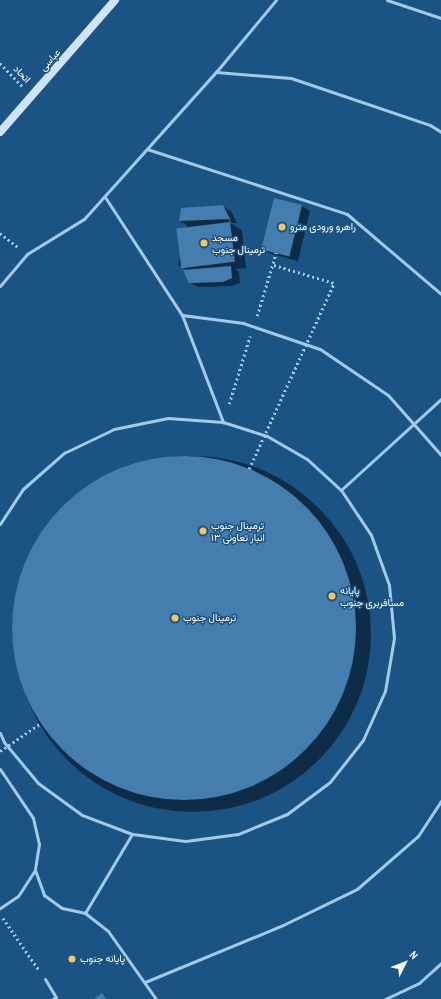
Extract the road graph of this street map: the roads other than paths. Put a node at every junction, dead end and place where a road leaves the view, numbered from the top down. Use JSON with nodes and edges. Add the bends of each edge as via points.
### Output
{"nodes":[{"id":1,"x":115,"y":0,"type":"edge"},
{"id":2,"x":276,"y":0,"type":"edge"},
{"id":3,"x":387,"y":0,"type":"edge"},
{"id":4,"x":441,"y":18,"type":"edge"},
{"id":5,"x":216,"y":72,"type":"junction"},
{"id":6,"x":0,"y":132,"type":"edge"},
{"id":7,"x":441,"y":132,"type":"edge"},
{"id":8,"x":147,"y":149,"type":"junction"},
{"id":9,"x":105,"y":197,"type":"junction"},
{"id":10,"x":0,"y":286,"type":"edge"},
{"id":11,"x":441,"y":294,"type":"edge"},
{"id":12,"x":182,"y":315,"type":"junction"},
{"id":13,"x":441,"y":399,"type":"edge"},
{"id":14,"x":223,"y":422,"type":"junction"},
{"id":15,"x":413,"y":423,"type":"junction"},
{"id":16,"x":441,"y":455,"type":"edge"},
{"id":17,"x":341,"y":490,"type":"junction"},
{"id":18,"x":0,"y":524,"type":"edge"},
{"id":19,"x":0,"y":733,"type":"edge"},
{"id":20,"x":0,"y":769,"type":"edge"},
{"id":21,"x":441,"y":801,"type":"edge"},
{"id":22,"x":132,"y":834,"type":"junction"},
{"id":23,"x":35,"y":870,"type":"junction"},
{"id":24,"x":0,"y":908,"type":"edge"},
{"id":25,"x":85,"y":913,"type":"junction"},
{"id":26,"x":441,"y":963,"type":"edge"},
{"id":27,"x":45,"y":978,"type":"road end"},
{"id":28,"x":145,"y":982,"type":"junction"},
{"id":29,"x":53,"y":999,"type":"edge"},
{"id":30,"x":156,"y":999,"type":"edge"},
{"id":31,"x":385,"y":999,"type":"edge"}],
"edges":[{"from":1,"to":6,"type":"street","name":"عباسی"},
{"from":2,"to":5,"type":"lane"},
{"from":3,"to":4,"type":"lane"},
{"from":5,"to":7,"type":"lane","via":[[291,78],[430,125]]},
{"from":5,"to":8,"type":"lane"},
{"from":8,"to":9,"type":"lane"},
{"from":8,"to":11,"type":"lane","via":[[347,214]]},
{"from":9,"to":10,"type":"lane","via":[[84,220],[27,254]]},
{"from":9,"to":12,"type":"lane"},
{"from":12,"to":14,"type":"lane"},
{"from":12,"to":15,"type":"lane","via":[[243,323],[320,349],[388,395]]},
{"from":13,"to":15,"type":"lane"},
{"from":14,"to":17,"type":"lane","via":[[267,436],[300,455]]},
{"from":14,"to":18,"type":"lane","via":[[168,418],[114,429],[64,453],[23,489]]},
{"from":15,"to":16,"type":"lane"},
{"from":15,"to":17,"type":"lane"},
{"from":17,"to":22,"type":"lane","via":[[371,535],[389,585],[394,638],[385,691],[363,740],[330,782],[287,814],[238,834],[185,841]]},
{"from":19,"to":22,"type":"lane","via":[[4,742],[38,783],[82,815]]},
{"from":20,"to":23,"type":"lane","via":[[33,818],[39,844]]},
{"from":21,"to":28,"type":"lane","via":[[418,836],[357,889],[284,925]]},
{"from":22,"to":25,"type":"lane"},
{"from":23,"to":24,"type":"lane","via":[[18,896]]},
{"from":23,"to":25,"type":"lane","via":[[44,895],[62,908]]},
{"from":25,"to":28,"type":"lane","via":[[108,930]]},
{"from":26,"to":31,"type":"lane","via":[[419,982]]},
{"from":27,"to":29,"type":"lane","via":[[56,997]]},
{"from":28,"to":30,"type":"lane"}]}
